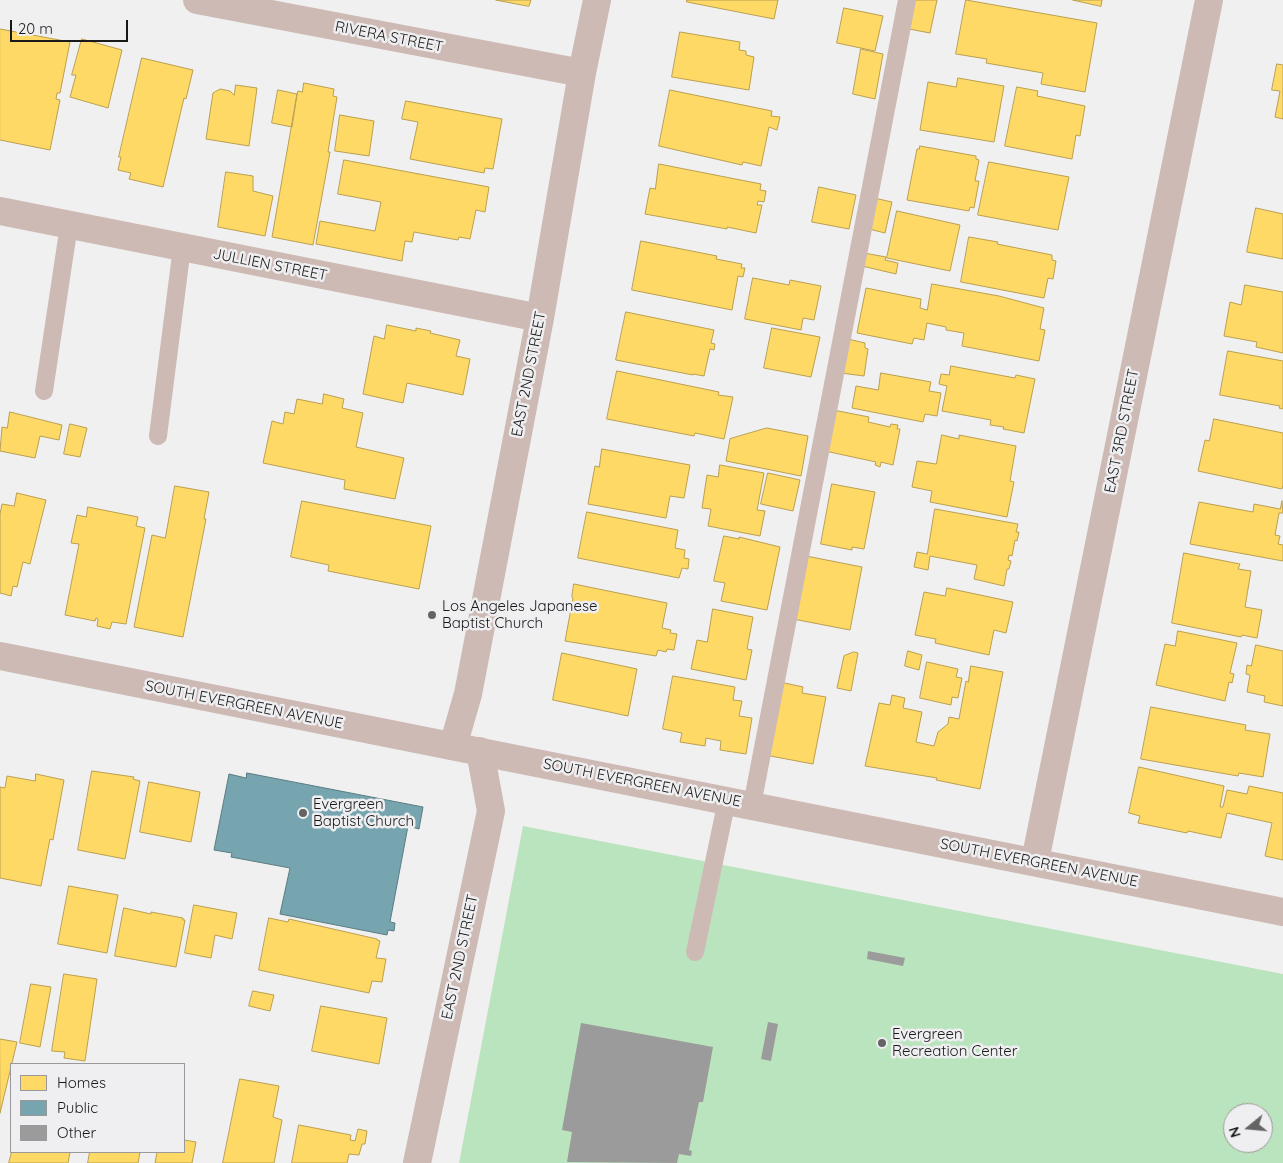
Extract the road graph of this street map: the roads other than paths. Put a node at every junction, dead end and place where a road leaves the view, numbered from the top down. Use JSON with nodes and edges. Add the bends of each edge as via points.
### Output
{"nodes":[{"id":1,"x":196,"y":0,"type":"edge"},
{"id":2,"x":597,"y":0,"type":"edge"},
{"id":3,"x":907,"y":0,"type":"edge"},
{"id":4,"x":1209,"y":0,"type":"edge"},
{"id":5,"x":582,"y":73,"type":"junction"},
{"id":6,"x":0,"y":211,"type":"edge"},
{"id":7,"x":69,"y":225,"type":"junction"},
{"id":8,"x":182,"y":247,"type":"junction"},
{"id":9,"x":540,"y":318,"type":"junction"},
{"id":10,"x":44,"y":390,"type":"dead end"},
{"id":11,"x":158,"y":436,"type":"dead end"},
{"id":12,"x":0,"y":656,"type":"edge"},
{"id":13,"x":453,"y":746,"type":"junction"},
{"id":14,"x":480,"y":751,"type":"junction"},
{"id":15,"x":740,"y":803,"type":"junction"},
{"id":16,"x":1035,"y":862,"type":"junction"},
{"id":17,"x":1283,"y":912,"type":"edge"},
{"id":18,"x":695,"y":952,"type":"dead end"},
{"id":19,"x":417,"y":1163,"type":"edge"}],
"edges":[{"from":1,"to":5,"type":"street","name":"RIVERA STREET"},
{"from":2,"to":5,"type":"street","name":"EAST 2ND STREET"},
{"from":3,"to":15,"type":"lane"},
{"from":4,"to":16,"type":"street","name":"EAST 3RD STREET"},
{"from":5,"to":9,"type":"street","name":"EAST 2ND STREET"},
{"from":6,"to":7,"type":"street","name":"JULLIEN STREET"},
{"from":7,"to":8,"type":"street","name":"JULLIEN STREET"},
{"from":7,"to":10,"type":"lane"},
{"from":8,"to":9,"type":"street","name":"JULLIEN STREET"},
{"from":8,"to":11,"type":"lane"},
{"from":9,"to":13,"type":"street","name":"EAST 2ND STREET","via":[[468,694]]},
{"from":12,"to":13,"type":"street","name":"SOUTH EVERGREEN AVENUE"},
{"from":13,"to":14,"type":"street","name":"SOUTH EVERGREEN AVENUE"},
{"from":14,"to":15,"type":"street","name":"SOUTH EVERGREEN AVENUE"},
{"from":14,"to":19,"type":"street","name":"EAST 2ND STREET","via":[[491,811]]},
{"from":15,"to":16,"type":"street","name":"SOUTH EVERGREEN AVENUE"},
{"from":15,"to":18,"type":"lane"},
{"from":16,"to":17,"type":"street","name":"SOUTH EVERGREEN AVENUE"}]}
